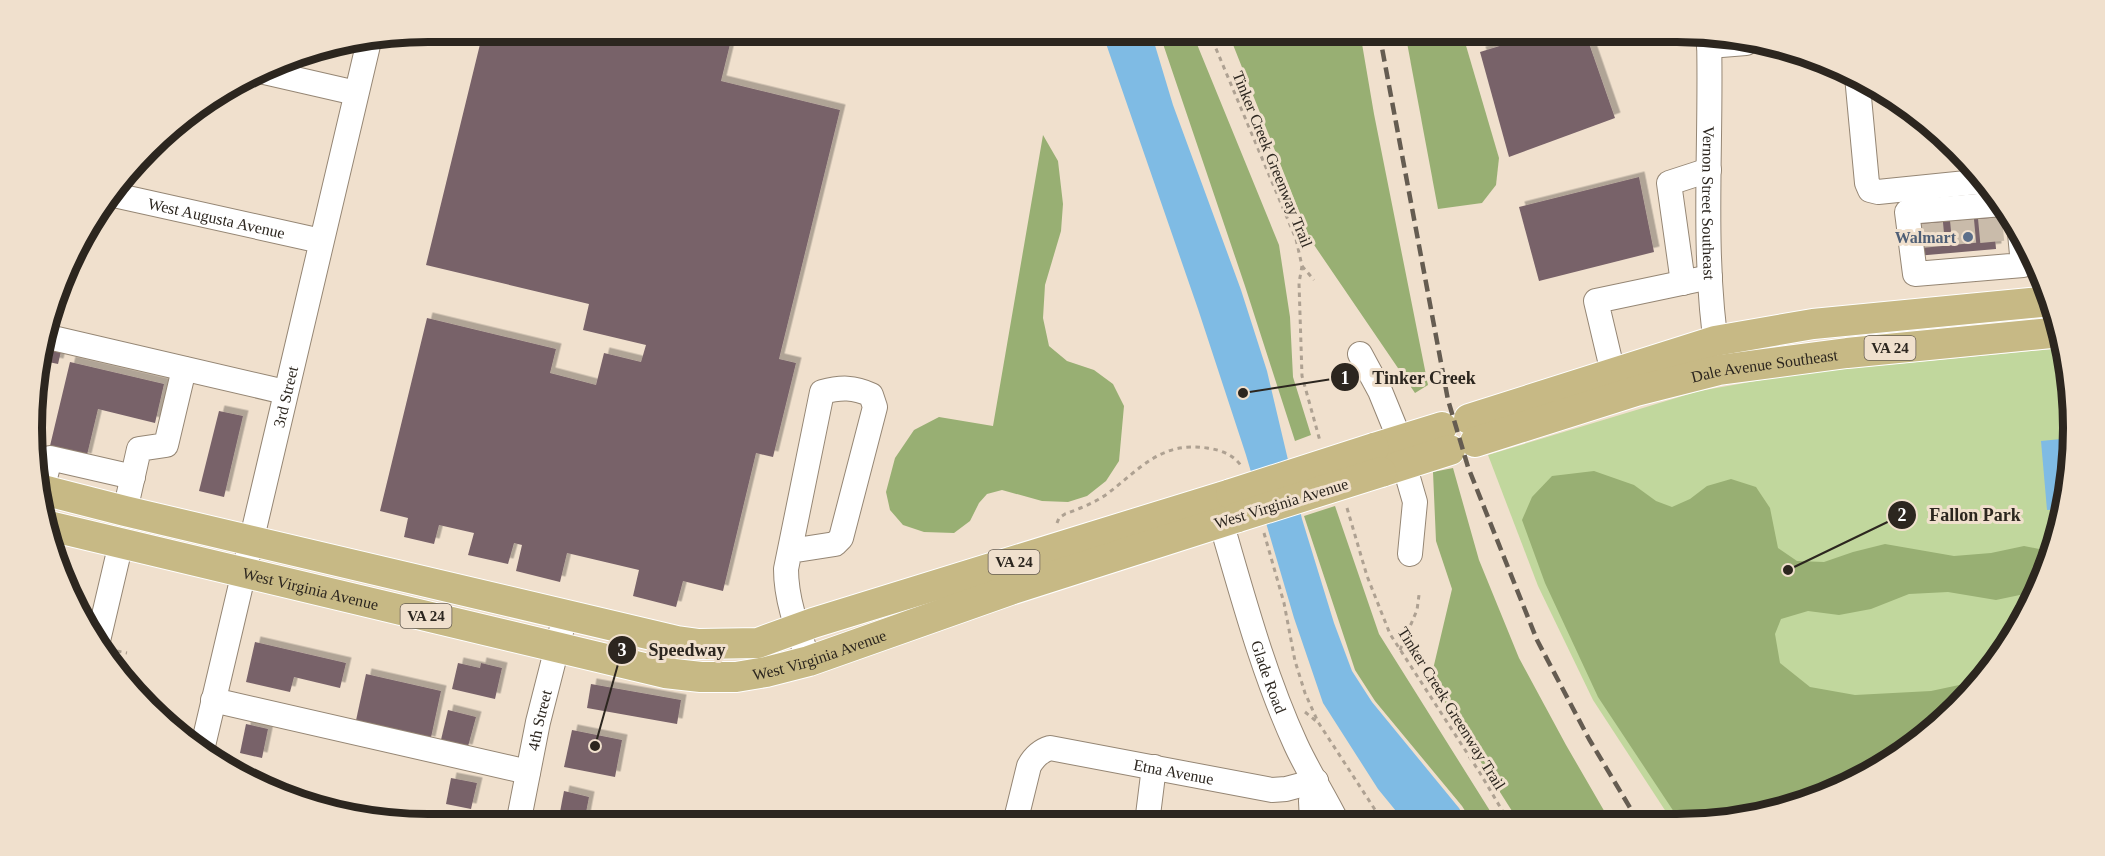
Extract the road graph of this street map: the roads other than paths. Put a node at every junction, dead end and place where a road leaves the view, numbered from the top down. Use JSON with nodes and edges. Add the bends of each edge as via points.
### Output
{"nodes":[{"id":1,"x":1709,"y":44,"type":"edge"},
{"id":2,"x":368,"y":47,"type":"edge"},
{"id":3,"x":274,"y":74,"type":"edge"},
{"id":4,"x":1858,"y":87,"type":"edge"},
{"id":5,"x":356,"y":93,"type":"junction"},
{"id":6,"x":1709,"y":170,"type":"junction"},
{"id":7,"x":1977,"y":185,"type":"edge"},
{"id":8,"x":120,"y":196,"type":"edge"},
{"id":9,"x":1924,"y":208,"type":"junction"},
{"id":10,"x":1994,"y":209,"type":"edge"},
{"id":11,"x":321,"y":241,"type":"junction"},
{"id":12,"x":2022,"y":255,"type":"edge"},
{"id":13,"x":1710,"y":277,"type":"junction"},
{"id":14,"x":1683,"y":283,"type":"junction"},
{"id":15,"x":2042,"y":302,"type":"edge"},
{"id":16,"x":2048,"y":322,"type":"edge"},
{"id":17,"x":2051,"y":333,"type":"edge"},
{"id":18,"x":53,"y":338,"type":"edge"},
{"id":19,"x":1998,"y":338,"type":"junction"},
{"id":20,"x":1360,"y":354,"type":"dead end"},
{"id":21,"x":1717,"y":356,"type":"junction"},
{"id":22,"x":184,"y":369,"type":"junction"},
{"id":23,"x":1613,"y":373,"type":"junction"},
{"id":24,"x":285,"y":392,"type":"junction"},
{"id":25,"x":1459,"y":435,"type":"junction"},
{"id":26,"x":1390,"y":456,"type":"junction"},
{"id":27,"x":45,"y":474,"type":"edge"},
{"id":28,"x":133,"y":477,"type":"junction"},
{"id":29,"x":47,"y":491,"type":"edge"},
{"id":30,"x":125,"y":511,"type":"junction"},
{"id":31,"x":1230,"y":511,"type":"junction"},
{"id":32,"x":55,"y":527,"type":"edge"},
{"id":33,"x":251,"y":541,"type":"junction"},
{"id":34,"x":121,"y":543,"type":"junction"},
{"id":35,"x":789,"y":551,"type":"junction"},
{"id":36,"x":1410,"y":554,"type":"dead end"},
{"id":37,"x":243,"y":572,"type":"junction"},
{"id":38,"x":565,"y":616,"type":"junction"},
{"id":39,"x":797,"y":630,"type":"junction"},
{"id":40,"x":100,"y":631,"type":"edge"},
{"id":41,"x":557,"y":647,"type":"junction"},
{"id":42,"x":809,"y":661,"type":"junction"},
{"id":43,"x":213,"y":700,"type":"junction"},
{"id":44,"x":204,"y":742,"type":"edge"},
{"id":45,"x":1154,"y":767,"type":"junction"},
{"id":46,"x":528,"y":772,"type":"junction"},
{"id":47,"x":1316,"y":781,"type":"junction"},
{"id":48,"x":520,"y":814,"type":"edge"},
{"id":49,"x":1017,"y":814,"type":"edge"},
{"id":50,"x":1148,"y":814,"type":"edge"},
{"id":51,"x":1311,"y":814,"type":"edge"},
{"id":52,"x":1333,"y":814,"type":"edge"}],
"edges":[{"from":1,"to":6,"type":"street","name":"Vernon Street Southeast"},
{"from":2,"to":5,"type":"street","name":"3rd Street"},
{"from":3,"to":5,"type":"street"},
{"from":4,"to":9,"type":"street","via":[[1870,190]]},
{"from":5,"to":11,"type":"street","name":"3rd Street"},
{"from":6,"to":13,"type":"street","name":"Vernon Street Southeast"},
{"from":6,"to":14,"type":"street","via":[[1669,183]]},
{"from":7,"to":9,"type":"street"},
{"from":8,"to":11,"type":"street","name":"West Augusta Avenue"},
{"from":9,"to":10,"type":"street","via":[[1961,214]]},
{"from":9,"to":12,"type":"street","via":[[1907,212],[1915,274],[1935,263],[1994,258],[2023,265]]},
{"from":11,"to":24,"type":"street","name":"3rd Street"},
{"from":13,"to":14,"type":"street"},
{"from":13,"to":21,"type":"street","name":"Vernon Street Southeast"},
{"from":14,"to":23,"type":"street","via":[[1596,301]]},
{"from":15,"to":21,"type":"main road","name":"Dale Avenue Southeast","number":"VA 24","via":[[1813,324]]},
{"from":16,"to":19,"type":"street"},
{"from":17,"to":19,"type":"main road","name":"Dale Avenue Southeast","number":"VA 24"},
{"from":18,"to":22,"type":"street"},
{"from":19,"to":21,"type":"main road","name":"Dale Avenue Southeast","number":"VA 24","via":[[1847,352]]},
{"from":20,"to":26,"type":"street","via":[[1380,391]]},
{"from":21,"to":23,"type":"main road","name":"Dale Avenue Southeast","number":"VA 24"},
{"from":21,"to":25,"type":"main road","name":"Dale Avenue Southeast","number":"VA 24","via":[[1636,391]]},
{"from":22,"to":24,"type":"street"},
{"from":22,"to":28,"type":"street","via":[[166,445],[139,448]]},
{"from":23,"to":25,"type":"main road","name":"Dale Avenue Southeast","number":"VA 24"},
{"from":24,"to":33,"type":"street","name":"3rd Street"},
{"from":25,"to":26,"type":"main road","name":"Dale Avenue Southeast","number":"VA 24"},
{"from":26,"to":31,"type":"main road","name":"West Virginia Avenue","number":"VA 24","bridge":true},
{"from":26,"to":36,"type":"street","via":[[1415,502]]},
{"from":27,"to":28,"type":"street","via":[[50,458]]},
{"from":28,"to":30,"type":"street"},
{"from":29,"to":30,"type":"main road","name":"West Virginia Avenue","number":"VA 24"},
{"from":30,"to":33,"type":"main road","name":"West Virginia Avenue","number":"VA 24"},
{"from":31,"to":39,"type":"main road","name":"West Virginia Avenue","number":"VA 24"},
{"from":31,"to":42,"type":"main road","name":"West Virginia Avenue","number":"VA 24"},
{"from":31,"to":47,"type":"street","name":"Glade Road","via":[[1259,649],[1297,746]]},
{"from":32,"to":34,"type":"main road","name":"West Virginia Avenue","number":"VA 24"},
{"from":33,"to":37,"type":"street","name":"3rd Street"},
{"from":33,"to":38,"type":"main road","name":"West Virginia Avenue","number":"VA 24"},
{"from":34,"to":37,"type":"main road","name":"West Virginia Avenue","number":"VA 24"},
{"from":34,"to":40,"type":"street"},
{"from":35,"to":35,"type":"street","via":[[835,544],[841,538],[875,407],[871,395],[839,387],[822,392]]},
{"from":35,"to":39,"type":"street","via":[[786,584]]},
{"from":37,"to":41,"type":"main road","name":"West Virginia Avenue","number":"VA 24"},
{"from":37,"to":43,"type":"street","name":"3rd Street"},
{"from":38,"to":39,"type":"main road","name":"West Virginia Avenue","number":"VA 24","via":[[699,644],[758,643]]},
{"from":38,"to":41,"type":"street","name":"4th Street"},
{"from":39,"to":42,"type":"street"},
{"from":41,"to":42,"type":"main road","name":"West Virginia Avenue","number":"VA 24","via":[[665,673],[701,677],[766,672]]},
{"from":41,"to":46,"type":"street","name":"4th Street"},
{"from":43,"to":44,"type":"street","name":"3rd Street"},
{"from":43,"to":46,"type":"street"},
{"from":45,"to":47,"type":"street","name":"Etna Avenue","via":[[1272,790]]},
{"from":45,"to":49,"type":"street","name":"Etna Avenue","via":[[1057,748],[1042,750],[1029,766]]},
{"from":45,"to":50,"type":"street"},
{"from":46,"to":48,"type":"street","name":"4th Street"},
{"from":47,"to":51,"type":"street"},
{"from":47,"to":52,"type":"street","name":"Glade Road"}]}
